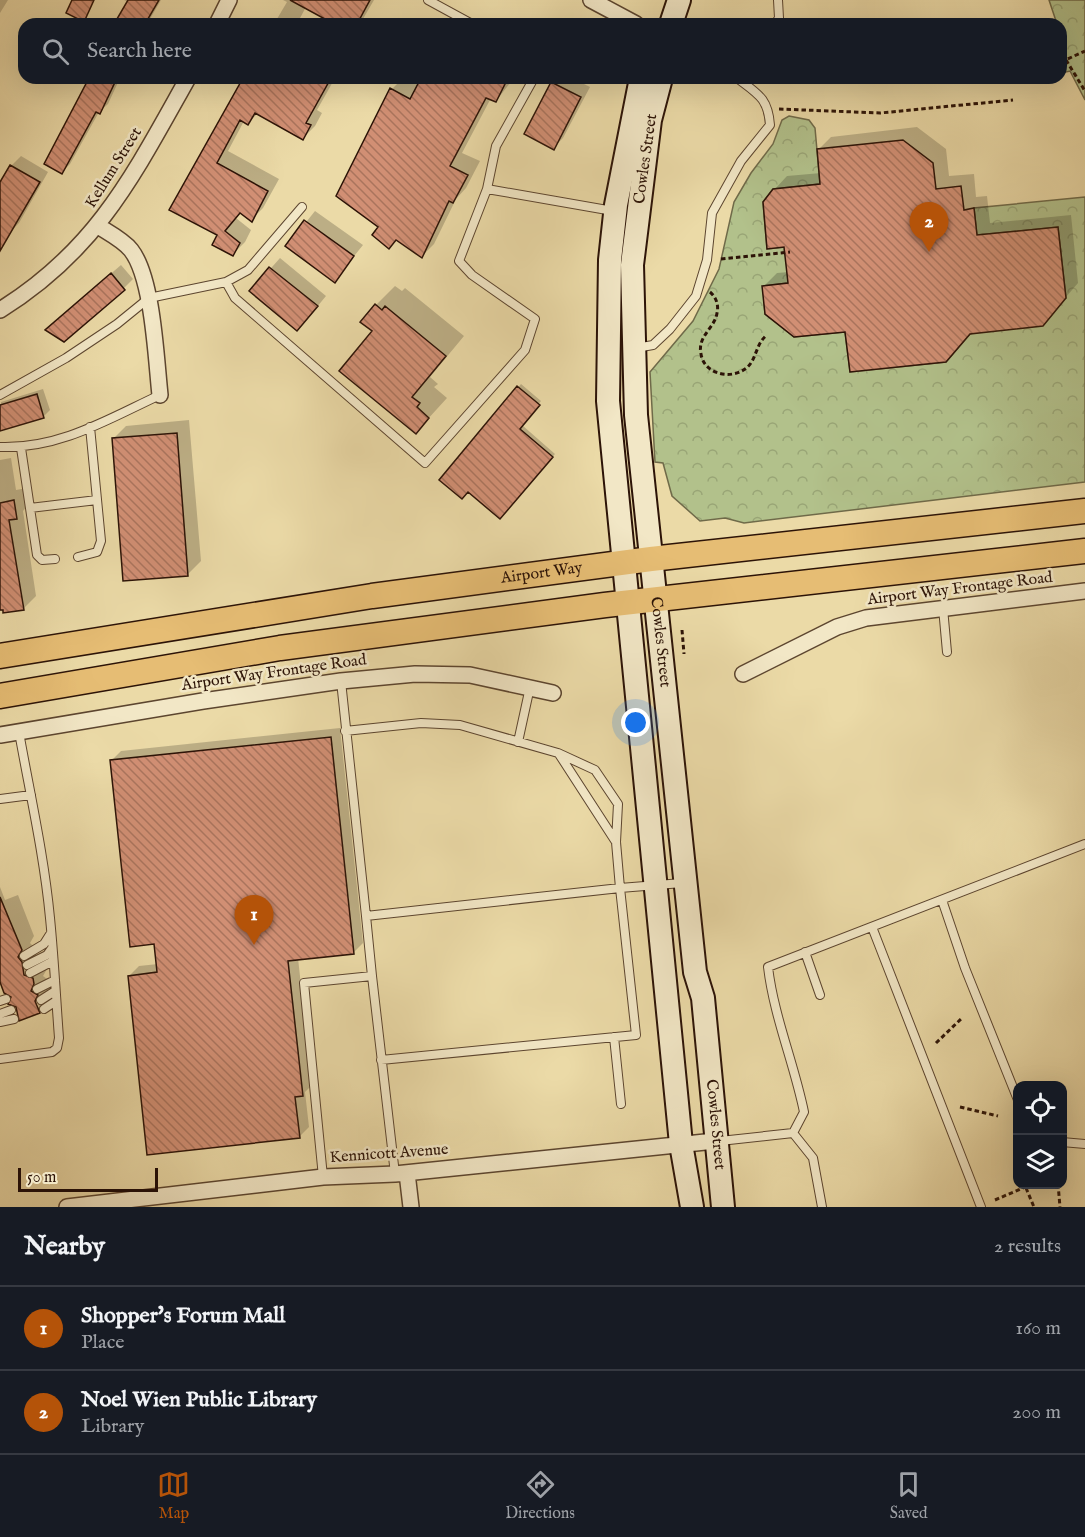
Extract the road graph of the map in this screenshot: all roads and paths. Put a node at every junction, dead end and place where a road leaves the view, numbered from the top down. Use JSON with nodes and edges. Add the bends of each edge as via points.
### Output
{"nodes":[{"id":1,"x":229,"y":0,"type":"edge"},
{"id":2,"x":428,"y":0,"type":"edge"},
{"id":3,"x":591,"y":0,"type":"edge"},
{"id":4,"x":679,"y":0,"type":"edge"},
{"id":5,"x":778,"y":0,"type":"edge"},
{"id":6,"x":219,"y":18,"type":"edge"},
{"id":7,"x":461,"y":18,"type":"edge"},
{"id":8,"x":625,"y":18,"type":"edge"},
{"id":9,"x":672,"y":18,"type":"edge"},
{"id":10,"x":779,"y":18,"type":"edge"},
{"id":11,"x":1085,"y":51,"type":"edge"},
{"id":12,"x":1067,"y":60,"type":"edge"},
{"id":13,"x":1067,"y":62,"type":"edge"},
{"id":14,"x":185,"y":84,"type":"edge"},
{"id":15,"x":531,"y":84,"type":"edge"},
{"id":16,"x":640,"y":84,"type":"edge"},
{"id":17,"x":659,"y":84,"type":"edge"},
{"id":18,"x":745,"y":84,"type":"edge"},
{"id":19,"x":1085,"y":91,"type":"edge"},
{"id":20,"x":1013,"y":100,"type":"dead end"},
{"id":21,"x":768,"y":108,"type":"junction"},
{"id":22,"x":487,"y":189,"type":"junction"},
{"id":23,"x":302,"y":207,"type":"dead end"},
{"id":24,"x":616,"y":212,"type":"junction"},
{"id":25,"x":638,"y":213,"type":"junction"},
{"id":26,"x":98,"y":225,"type":"junction"},
{"id":27,"x":790,"y":252,"type":"dead end"},
{"id":28,"x":707,"y":260,"type":"junction"},
{"id":29,"x":226,"y":282,"type":"junction"},
{"id":30,"x":700,"y":282,"type":"junction"},
{"id":31,"x":149,"y":298,"type":"junction"},
{"id":32,"x":0,"y":310,"type":"edge"},
{"id":33,"x":767,"y":335,"type":"dead end"},
{"id":34,"x":634,"y":349,"type":"junction"},
{"id":35,"x":0,"y":395,"type":"edge"},
{"id":36,"x":160,"y":395,"type":"joint"},
{"id":37,"x":90,"y":428,"type":"junction"},
{"id":38,"x":0,"y":447,"type":"edge"},
{"id":39,"x":21,"y":448,"type":"junction"},
{"id":40,"x":97,"y":500,"type":"junction"},
{"id":41,"x":30,"y":508,"type":"junction"},
{"id":42,"x":1085,"y":511,"type":"edge"},
{"id":43,"x":1085,"y":551,"type":"edge"},
{"id":44,"x":78,"y":557,"type":"dead end"},
{"id":45,"x":55,"y":559,"type":"dead end"},
{"id":46,"x":651,"y":559,"type":"junction"},
{"id":47,"x":624,"y":563,"type":"junction"},
{"id":48,"x":1085,"y":591,"type":"edge"},
{"id":49,"x":656,"y":601,"type":"junction"},
{"id":50,"x":628,"y":602,"type":"junction"},
{"id":51,"x":943,"y":608,"type":"junction"},
{"id":52,"x":682,"y":630,"type":"dead end"},
{"id":53,"x":946,"y":652,"type":"dead end"},
{"id":54,"x":684,"y":654,"type":"dead end"},
{"id":55,"x":0,"y":656,"type":"edge"},
{"id":56,"x":742,"y":674,"type":"dead end"},
{"id":57,"x":341,"y":681,"type":"junction"},
{"id":58,"x":530,"y":687,"type":"junction"},
{"id":59,"x":553,"y":693,"type":"dead end"},
{"id":60,"x":0,"y":696,"type":"edge"},
{"id":61,"x":345,"y":731,"type":"junction"},
{"id":62,"x":19,"y":732,"type":"junction"},
{"id":63,"x":0,"y":735,"type":"edge"},
{"id":64,"x":518,"y":742,"type":"junction"},
{"id":65,"x":558,"y":753,"type":"junction"},
{"id":66,"x":31,"y":795,"type":"junction"},
{"id":67,"x":0,"y":799,"type":"edge"},
{"id":68,"x":616,"y":842,"type":"junction"},
{"id":69,"x":1085,"y":844,"type":"edge"},
{"id":70,"x":686,"y":882,"type":"junction"},
{"id":71,"x":656,"y":886,"type":"junction"},
{"id":72,"x":620,"y":888,"type":"junction"},
{"id":73,"x":942,"y":900,"type":"junction"},
{"id":74,"x":366,"y":916,"type":"junction"},
{"id":75,"x":872,"y":927,"type":"junction"},
{"id":76,"x":51,"y":933,"type":"junction"},
{"id":77,"x":52,"y":948,"type":"junction"},
{"id":78,"x":805,"y":951,"type":"junction"},
{"id":79,"x":24,"y":956,"type":"dead end"},
{"id":80,"x":53,"y":960,"type":"junction"},
{"id":81,"x":372,"y":976,"type":"junction"},
{"id":82,"x":55,"y":980,"type":"junction"},
{"id":83,"x":37,"y":989,"type":"dead end"},
{"id":84,"x":55,"y":991,"type":"junction"},
{"id":85,"x":820,"y":995,"type":"dead end"},
{"id":86,"x":41,"y":1000,"type":"dead end"},
{"id":87,"x":56,"y":1001,"type":"junction"},
{"id":88,"x":44,"y":1009,"type":"dead end"},
{"id":89,"x":11,"y":1011,"type":"dead end"},
{"id":90,"x":0,"y":1014,"type":"edge"},
{"id":91,"x":962,"y":1018,"type":"dead end"},
{"id":92,"x":14,"y":1019,"type":"dead end"},
{"id":93,"x":0,"y":1022,"type":"edge"},
{"id":94,"x":614,"y":1037,"type":"junction"},
{"id":95,"x":936,"y":1043,"type":"dead end"},
{"id":96,"x":0,"y":1059,"type":"edge"},
{"id":97,"x":381,"y":1060,"type":"junction"},
{"id":98,"x":1013,"y":1089,"type":"edge"},
{"id":99,"x":621,"y":1104,"type":"dead end"},
{"id":100,"x":960,"y":1107,"type":"dead end"},
{"id":101,"x":998,"y":1116,"type":"dead end"},
{"id":102,"x":793,"y":1133,"type":"junction"},
{"id":103,"x":716,"y":1141,"type":"junction"},
{"id":104,"x":1067,"y":1142,"type":"edge"},
{"id":105,"x":681,"y":1144,"type":"junction"},
{"id":106,"x":1085,"y":1144,"type":"edge"},
{"id":107,"x":401,"y":1174,"type":"junction"},
{"id":108,"x":322,"y":1177,"type":"junction"},
{"id":109,"x":1023,"y":1189,"type":"edge"},
{"id":110,"x":1026,"y":1189,"type":"edge"},
{"id":111,"x":1058,"y":1189,"type":"edge"},
{"id":112,"x":189,"y":1200,"type":"edge"},
{"id":113,"x":995,"y":1200,"type":"dead end"},
{"id":114,"x":67,"y":1207,"type":"edge"},
{"id":115,"x":411,"y":1207,"type":"edge"},
{"id":116,"x":692,"y":1207,"type":"edge"},
{"id":117,"x":723,"y":1207,"type":"edge"},
{"id":118,"x":822,"y":1207,"type":"edge"},
{"id":119,"x":981,"y":1207,"type":"edge"},
{"id":120,"x":1034,"y":1207,"type":"edge"},
{"id":121,"x":1060,"y":1207,"type":"edge"}],
"edges":[{"from":1,"to":6,"type":"street"},
{"from":2,"to":7,"type":"lane"},
{"from":3,"to":8,"type":"street"},
{"from":4,"to":9,"type":"main road"},
{"from":5,"to":10,"type":"lane"},
{"from":11,"to":12,"type":"path"},
{"from":13,"to":19,"type":"path"},
{"from":14,"to":26,"type":"street","name":"Kellum Street","via":[[124,190]]},
{"from":15,"to":22,"type":"lane","via":[[496,146]]},
{"from":16,"to":24,"type":"main road","name":"Cowles Street"},
{"from":17,"to":25,"type":"main road","name":"Cowles Street","via":[[650,120]]},
{"from":18,"to":21,"type":"lane","via":[[762,97]]},
{"from":20,"to":21,"type":"path","via":[[880,113]]},
{"from":21,"to":28,"type":"lane","via":[[770,125],[741,161],[712,213]]},
{"from":22,"to":24,"type":"lane"},
{"from":22,"to":29,"type":"lane","via":[[459,261],[472,275],[535,319],[525,350],[425,463],[235,298]]},
{"from":23,"to":29,"type":"lane","via":[[248,270]]},
{"from":24,"to":25,"type":"lane"},
{"from":24,"to":47,"type":"main road","name":"Cowles Street","via":[[608,306],[608,401]]},
{"from":25,"to":34,"type":"main road","name":"Cowles Street","via":[[632,265]]},
{"from":26,"to":31,"type":"street","via":[[132,251]]},
{"from":26,"to":32,"type":"street","name":"Kellum Street","via":[[66,260]]},
{"from":27,"to":28,"type":"path"},
{"from":28,"to":30,"type":"lane"},
{"from":29,"to":31,"type":"lane"},
{"from":30,"to":33,"type":"path","via":[[713,294],[718,309],[700,354],[712,370],[734,375],[746,369]]},
{"from":30,"to":34,"type":"lane","via":[[696,296],[670,329],[653,345]]},
{"from":31,"to":35,"type":"lane","via":[[66,358]]},
{"from":31,"to":36,"type":"street"},
{"from":34,"to":46,"type":"main road","name":"Cowles Street","via":[[636,415]]},
{"from":36,"to":37,"type":"lane"},
{"from":37,"to":39,"type":"lane","via":[[54,443]]},
{"from":37,"to":40,"type":"lane"},
{"from":38,"to":39,"type":"lane"},
{"from":39,"to":41,"type":"lane"},
{"from":40,"to":41,"type":"lane"},
{"from":40,"to":44,"type":"lane","via":[[101,541],[98,552]]},
{"from":41,"to":45,"type":"lane","via":[[37,555],[42,560]]},
{"from":42,"to":46,"type":"main road","name":"Airport Way"},
{"from":43,"to":49,"type":"main road"},
{"from":46,"to":47,"type":"main road","name":"Airport Way"},
{"from":46,"to":49,"type":"main road","name":"Cowles Street"},
{"from":47,"to":50,"type":"main road","name":"Cowles Street"},
{"from":47,"to":55,"type":"main road","name":"Airport Way","via":[[372,596]]},
{"from":48,"to":51,"type":"street","name":"Airport Way Frontage Road"},
{"from":49,"to":50,"type":"main road"},
{"from":49,"to":70,"type":"main road","name":"Cowles Street"},
{"from":50,"to":60,"type":"main road","via":[[280,648]]},
{"from":50,"to":71,"type":"main road","name":"Cowles Street"},
{"from":51,"to":53,"type":"lane"},
{"from":51,"to":56,"type":"street","name":"Airport Way Frontage Road","via":[[866,618],[837,627]]},
{"from":52,"to":54,"type":"path"},
{"from":57,"to":58,"type":"street","name":"Airport Way Frontage Road","via":[[415,674],[470,675]]},
{"from":57,"to":61,"type":"lane"},
{"from":57,"to":62,"type":"street","name":"Airport Way Frontage Road"},
{"from":58,"to":59,"type":"street","name":"Airport Way Frontage Road"},
{"from":58,"to":64,"type":"lane"},
{"from":61,"to":64,"type":"lane","via":[[421,723],[460,725]]},
{"from":61,"to":74,"type":"lane"},
{"from":62,"to":63,"type":"street","name":"Airport Way Frontage Road"},
{"from":62,"to":66,"type":"lane"},
{"from":64,"to":65,"type":"lane"},
{"from":65,"to":68,"type":"lane"},
{"from":65,"to":68,"type":"lane","via":[[595,770],[618,804]]},
{"from":66,"to":67,"type":"lane"},
{"from":66,"to":76,"type":"lane"},
{"from":68,"to":72,"type":"lane"},
{"from":69,"to":73,"type":"lane"},
{"from":70,"to":71,"type":"lane"},
{"from":70,"to":103,"type":"main road","name":"Cowles Street","via":[[695,972],[703,998]]},
{"from":71,"to":72,"type":"lane"},
{"from":71,"to":105,"type":"main road","name":"Cowles Street"},
{"from":72,"to":74,"type":"lane"},
{"from":72,"to":94,"type":"lane","via":[[636,1035]]},
{"from":73,"to":75,"type":"lane"},
{"from":73,"to":98,"type":"lane"},
{"from":74,"to":81,"type":"lane"},
{"from":75,"to":78,"type":"lane"},
{"from":75,"to":119,"type":"lane"},
{"from":76,"to":77,"type":"lane"},
{"from":76,"to":79,"type":"lane","via":[[44,944]]},
{"from":77,"to":80,"type":"lane"},
{"from":77,"to":80,"type":"lane","via":[[29,969],[49,965]]},
{"from":78,"to":85,"type":"lane"},
{"from":78,"to":102,"type":"lane","via":[[768,967],[772,1003],[789,1046],[804,1112]]},
{"from":80,"to":82,"type":"lane"},
{"from":81,"to":97,"type":"lane"},
{"from":81,"to":108,"type":"lane","via":[[303,983]]},
{"from":82,"to":83,"type":"lane"},
{"from":82,"to":84,"type":"lane"},
{"from":84,"to":86,"type":"lane"},
{"from":84,"to":87,"type":"lane"},
{"from":87,"to":88,"type":"lane"},
{"from":87,"to":96,"type":"lane","via":[[57,1048]]},
{"from":89,"to":90,"type":"lane"},
{"from":91,"to":95,"type":"path"},
{"from":92,"to":93,"type":"lane"},
{"from":94,"to":97,"type":"lane"},
{"from":94,"to":99,"type":"lane"},
{"from":97,"to":107,"type":"lane"},
{"from":100,"to":101,"type":"path"},
{"from":102,"to":103,"type":"lane"},
{"from":102,"to":118,"type":"lane","via":[[813,1158]]},
{"from":103,"to":105,"type":"street","name":"Kennicott Avenue"},
{"from":103,"to":117,"type":"main road","name":"Cowles Street"},
{"from":104,"to":106,"type":"lane"},
{"from":105,"to":107,"type":"street","name":"Kennicott Avenue"},
{"from":105,"to":116,"type":"main road","name":"Cowles Street"},
{"from":107,"to":108,"type":"street","name":"Kennicott Avenue"},
{"from":107,"to":115,"type":"street"},
{"from":108,"to":112,"type":"street","name":"Kennicott Avenue"},
{"from":109,"to":113,"type":"path"},
{"from":110,"to":120,"type":"path"},
{"from":111,"to":121,"type":"path"},
{"from":112,"to":114,"type":"street","name":"Kennicott Avenue"}]}
